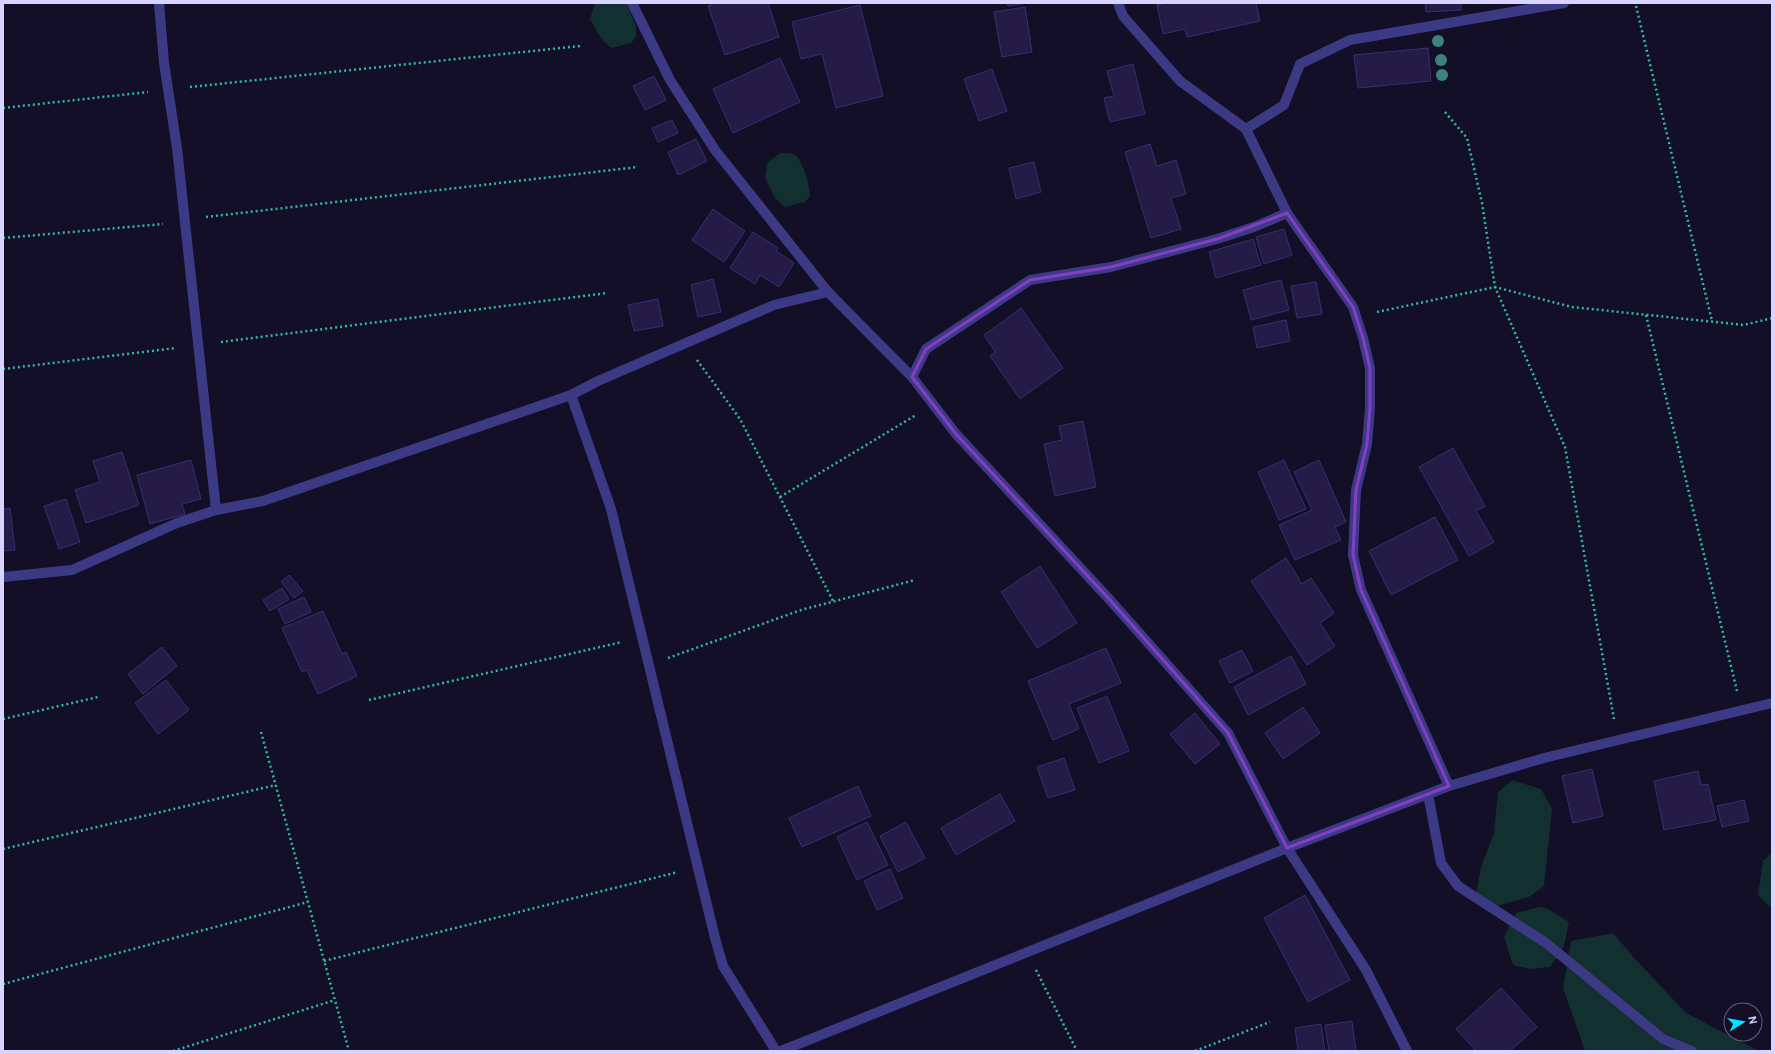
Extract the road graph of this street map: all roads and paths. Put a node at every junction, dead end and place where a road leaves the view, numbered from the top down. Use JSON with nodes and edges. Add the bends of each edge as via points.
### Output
{"nodes":[{"id":1,"x":159,"y":3,"type":"edge"},
{"id":2,"x":632,"y":3,"type":"edge"},
{"id":3,"x":1118,"y":3,"type":"edge"},
{"id":4,"x":1564,"y":3,"type":"edge"},
{"id":5,"x":1636,"y":6,"type":"dead end"},
{"id":6,"x":580,"y":46,"type":"dead end"},
{"id":7,"x":190,"y":87,"type":"dead end"},
{"id":8,"x":150,"y":92,"type":"dead end"},
{"id":9,"x":3,"y":108,"type":"edge"},
{"id":10,"x":1445,"y":112,"type":"dead end"},
{"id":11,"x":1246,"y":129,"type":"junction"},
{"id":12,"x":638,"y":167,"type":"dead end"},
{"id":13,"x":1287,"y":213,"type":"junction"},
{"id":14,"x":206,"y":217,"type":"dead end"},
{"id":15,"x":163,"y":224,"type":"dead end"},
{"id":16,"x":3,"y":238,"type":"edge"},
{"id":17,"x":1494,"y":287,"type":"junction"},
{"id":18,"x":828,"y":292,"type":"junction"},
{"id":19,"x":607,"y":293,"type":"dead end"},
{"id":20,"x":1377,"y":312,"type":"dead end"},
{"id":21,"x":1646,"y":315,"type":"junction"},
{"id":22,"x":1772,"y":318,"type":"edge"},
{"id":23,"x":1712,"y":321,"type":"junction"},
{"id":24,"x":221,"y":342,"type":"dead end"},
{"id":25,"x":176,"y":348,"type":"dead end"},
{"id":26,"x":696,"y":358,"type":"dead end"},
{"id":27,"x":3,"y":369,"type":"edge"},
{"id":28,"x":912,"y":377,"type":"junction"},
{"id":29,"x":572,"y":395,"type":"junction"},
{"id":30,"x":916,"y":415,"type":"dead end"},
{"id":31,"x":780,"y":496,"type":"junction"},
{"id":32,"x":216,"y":510,"type":"junction"},
{"id":33,"x":3,"y":577,"type":"edge"},
{"id":34,"x":915,"y":580,"type":"dead end"},
{"id":35,"x":833,"y":601,"type":"junction"},
{"id":36,"x":625,"y":642,"type":"dead end"},
{"id":37,"x":662,"y":660,"type":"dead end"},
{"id":38,"x":1737,"y":691,"type":"dead end"},
{"id":39,"x":98,"y":697,"type":"dead end"},
{"id":40,"x":369,"y":700,"type":"dead end"},
{"id":41,"x":1772,"y":703,"type":"edge"},
{"id":42,"x":3,"y":719,"type":"edge"},
{"id":43,"x":1614,"y":719,"type":"dead end"},
{"id":44,"x":261,"y":732,"type":"dead end"},
{"id":45,"x":276,"y":785,"type":"junction"},
{"id":46,"x":1449,"y":786,"type":"junction"},
{"id":47,"x":1428,"y":794,"type":"junction"},
{"id":48,"x":1287,"y":848,"type":"junction"},
{"id":49,"x":3,"y":849,"type":"edge"},
{"id":50,"x":678,"y":872,"type":"dead end"},
{"id":51,"x":308,"y":902,"type":"junction"},
{"id":52,"x":324,"y":961,"type":"junction"},
{"id":53,"x":1035,"y":970,"type":"dead end"},
{"id":54,"x":3,"y":984,"type":"edge"},
{"id":55,"x":335,"y":1000,"type":"junction"},
{"id":56,"x":1270,"y":1022,"type":"dead end"},
{"id":57,"x":173,"y":1051,"type":"edge"},
{"id":58,"x":349,"y":1051,"type":"edge"},
{"id":59,"x":776,"y":1051,"type":"edge"},
{"id":60,"x":781,"y":1051,"type":"edge"},
{"id":61,"x":1077,"y":1051,"type":"edge"},
{"id":62,"x":1196,"y":1051,"type":"edge"},
{"id":63,"x":1407,"y":1051,"type":"edge"},
{"id":64,"x":1692,"y":1051,"type":"edge"}],
"edges":[{"from":1,"to":32,"type":"street","via":[[164,63],[178,148]]},
{"from":2,"to":18,"type":"street","via":[[670,80],[715,150]]},
{"from":3,"to":11,"type":"street","via":[[1123,16],[1180,81]]},
{"from":4,"to":11,"type":"street","via":[[1350,40],[1300,64],[1284,105]]},
{"from":5,"to":23,"type":"path"},
{"from":6,"to":7,"type":"path"},
{"from":8,"to":9,"type":"path"},
{"from":10,"to":17,"type":"path","via":[[1467,138],[1482,203]]},
{"from":11,"to":13,"type":"street"},
{"from":12,"to":14,"type":"path"},
{"from":13,"to":28,"type":"street","via":[[1218,239],[1110,268],[1030,280],[926,349]]},
{"from":13,"to":46,"type":"street","via":[[1353,307],[1363,338],[1370,368],[1370,408],[1367,444],[1356,490],[1353,555],[1362,590]]},
{"from":15,"to":16,"type":"path"},
{"from":17,"to":20,"type":"path"},
{"from":17,"to":21,"type":"path","via":[[1572,307]]},
{"from":17,"to":43,"type":"path","via":[[1565,447]]},
{"from":18,"to":28,"type":"street"},
{"from":18,"to":29,"type":"street","via":[[774,305],[598,381]]},
{"from":19,"to":24,"type":"path"},
{"from":21,"to":23,"type":"path"},
{"from":21,"to":38,"type":"path"},
{"from":22,"to":23,"type":"path","via":[[1744,324]]},
{"from":25,"to":27,"type":"path"},
{"from":26,"to":31,"type":"path","via":[[740,419]]},
{"from":28,"to":48,"type":"street","via":[[956,434],[1110,600],[1228,733]]},
{"from":29,"to":32,"type":"street","via":[[262,501]]},
{"from":29,"to":59,"type":"street","via":[[611,509],[723,966]]},
{"from":30,"to":31,"type":"path"},
{"from":31,"to":35,"type":"path"},
{"from":32,"to":33,"type":"street","via":[[177,523],[72,570]]},
{"from":34,"to":35,"type":"path"},
{"from":35,"to":37,"type":"path"},
{"from":36,"to":40,"type":"path"},
{"from":39,"to":42,"type":"path"},
{"from":41,"to":46,"type":"street","via":[[1544,758]]},
{"from":44,"to":45,"type":"path"},
{"from":45,"to":49,"type":"path"},
{"from":45,"to":51,"type":"path"},
{"from":46,"to":47,"type":"street"},
{"from":47,"to":48,"type":"street"},
{"from":47,"to":64,"type":"street","via":[[1441,863],[1458,886],[1546,943],[1663,1039]]},
{"from":48,"to":60,"type":"street"},
{"from":48,"to":63,"type":"street","via":[[1366,970]]},
{"from":50,"to":52,"type":"path"},
{"from":51,"to":52,"type":"path"},
{"from":51,"to":54,"type":"path"},
{"from":52,"to":55,"type":"path"},
{"from":53,"to":61,"type":"path"},
{"from":55,"to":57,"type":"path"},
{"from":55,"to":58,"type":"path"},
{"from":56,"to":62,"type":"path"}]}
